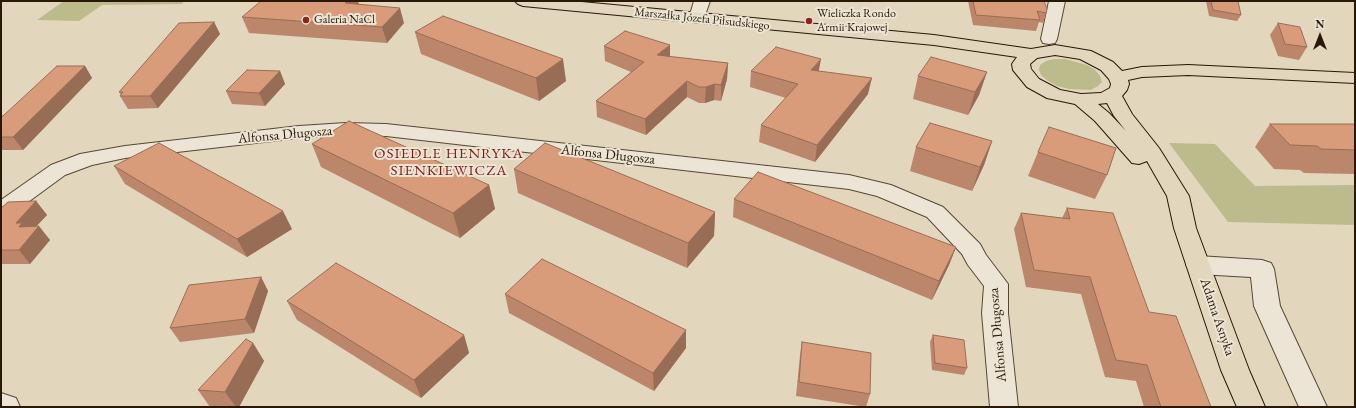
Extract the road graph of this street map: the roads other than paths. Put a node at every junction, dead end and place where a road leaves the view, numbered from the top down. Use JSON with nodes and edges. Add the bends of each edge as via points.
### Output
{"nodes":[{"id":1,"x":523,"y":1,"type":"edge"},
{"id":2,"x":702,"y":1,"type":"edge"},
{"id":3,"x":1057,"y":1,"type":"edge"},
{"id":4,"x":697,"y":18,"type":"junction"},
{"id":5,"x":881,"y":36,"type":"junction"},
{"id":6,"x":1049,"y":39,"type":"dead end"},
{"id":7,"x":1032,"y":54,"type":"junction"},
{"id":8,"x":1099,"y":61,"type":"junction"},
{"id":9,"x":1022,"y":70,"type":"junction"},
{"id":10,"x":1293,"y":75,"type":"junction"},
{"id":11,"x":1355,"y":78,"type":"edge"},
{"id":12,"x":1115,"y":86,"type":"junction"},
{"id":13,"x":1080,"y":100,"type":"junction"},
{"id":14,"x":1,"y":211,"type":"edge"},
{"id":15,"x":1184,"y":225,"type":"junction"},
{"id":16,"x":1198,"y":265,"type":"junction"},
{"id":17,"x":1,"y":405,"type":"edge"},
{"id":18,"x":6,"y":407,"type":"edge"},
{"id":19,"x":1004,"y":407,"type":"edge"},
{"id":20,"x":1251,"y":407,"type":"edge"},
{"id":21,"x":1312,"y":407,"type":"edge"}],
"edges":[{"from":1,"to":4,"type":"main road","name":"Marszałka Józefa Piłsudskiego"},
{"from":2,"to":4,"type":"street"},
{"from":3,"to":6,"type":"street"},
{"from":4,"to":5,"type":"main road","name":"Marszałka Józefa Piłsudskiego"},
{"from":5,"to":7,"type":"main road","name":"Marszałka Józefa Piłsudskiego","via":[[959,42]]},
{"from":5,"to":9,"type":"main road","name":"Marszałka Józefa Piłsudskiego","via":[[994,57]]},
{"from":7,"to":8,"type":"main road","name":"Marszałka Józefa Piłsudskiego","via":[[1055,50],[1085,55]]},
{"from":7,"to":9,"type":"main road","via":[[1021,64]]},
{"from":8,"to":10,"type":"main road","via":[[1181,62]]},
{"from":8,"to":12,"type":"main road","name":"Adama Asnyka","via":[[1110,68]]},
{"from":9,"to":13,"type":"main road","via":[[1029,80],[1042,89]]},
{"from":10,"to":11,"type":"main road"},
{"from":10,"to":12,"type":"main road","via":[[1162,70],[1130,73]]},
{"from":12,"to":13,"type":"main road","via":[[1104,98]]},
{"from":12,"to":15,"type":"main road","name":"Adama Asnyka","via":[[1124,116],[1152,152],[1178,196]]},
{"from":13,"to":15,"type":"main road","name":"Adama Asnyka","via":[[1102,117],[1132,149],[1156,180]]},
{"from":14,"to":19,"type":"street","name":"Alfonsa Długosza","via":[[58,170],[87,159],[125,152],[346,129],[394,131],[849,182],[883,190],[935,212],[972,250],[996,284],[995,313]]},
{"from":15,"to":16,"type":"main road","name":"Adama Asnyka"},
{"from":16,"to":20,"type":"main road","name":"Adama Asnyka"},
{"from":16,"to":21,"type":"street","via":[[1262,268],[1267,306]]},
{"from":17,"to":18,"type":"street"}]}
